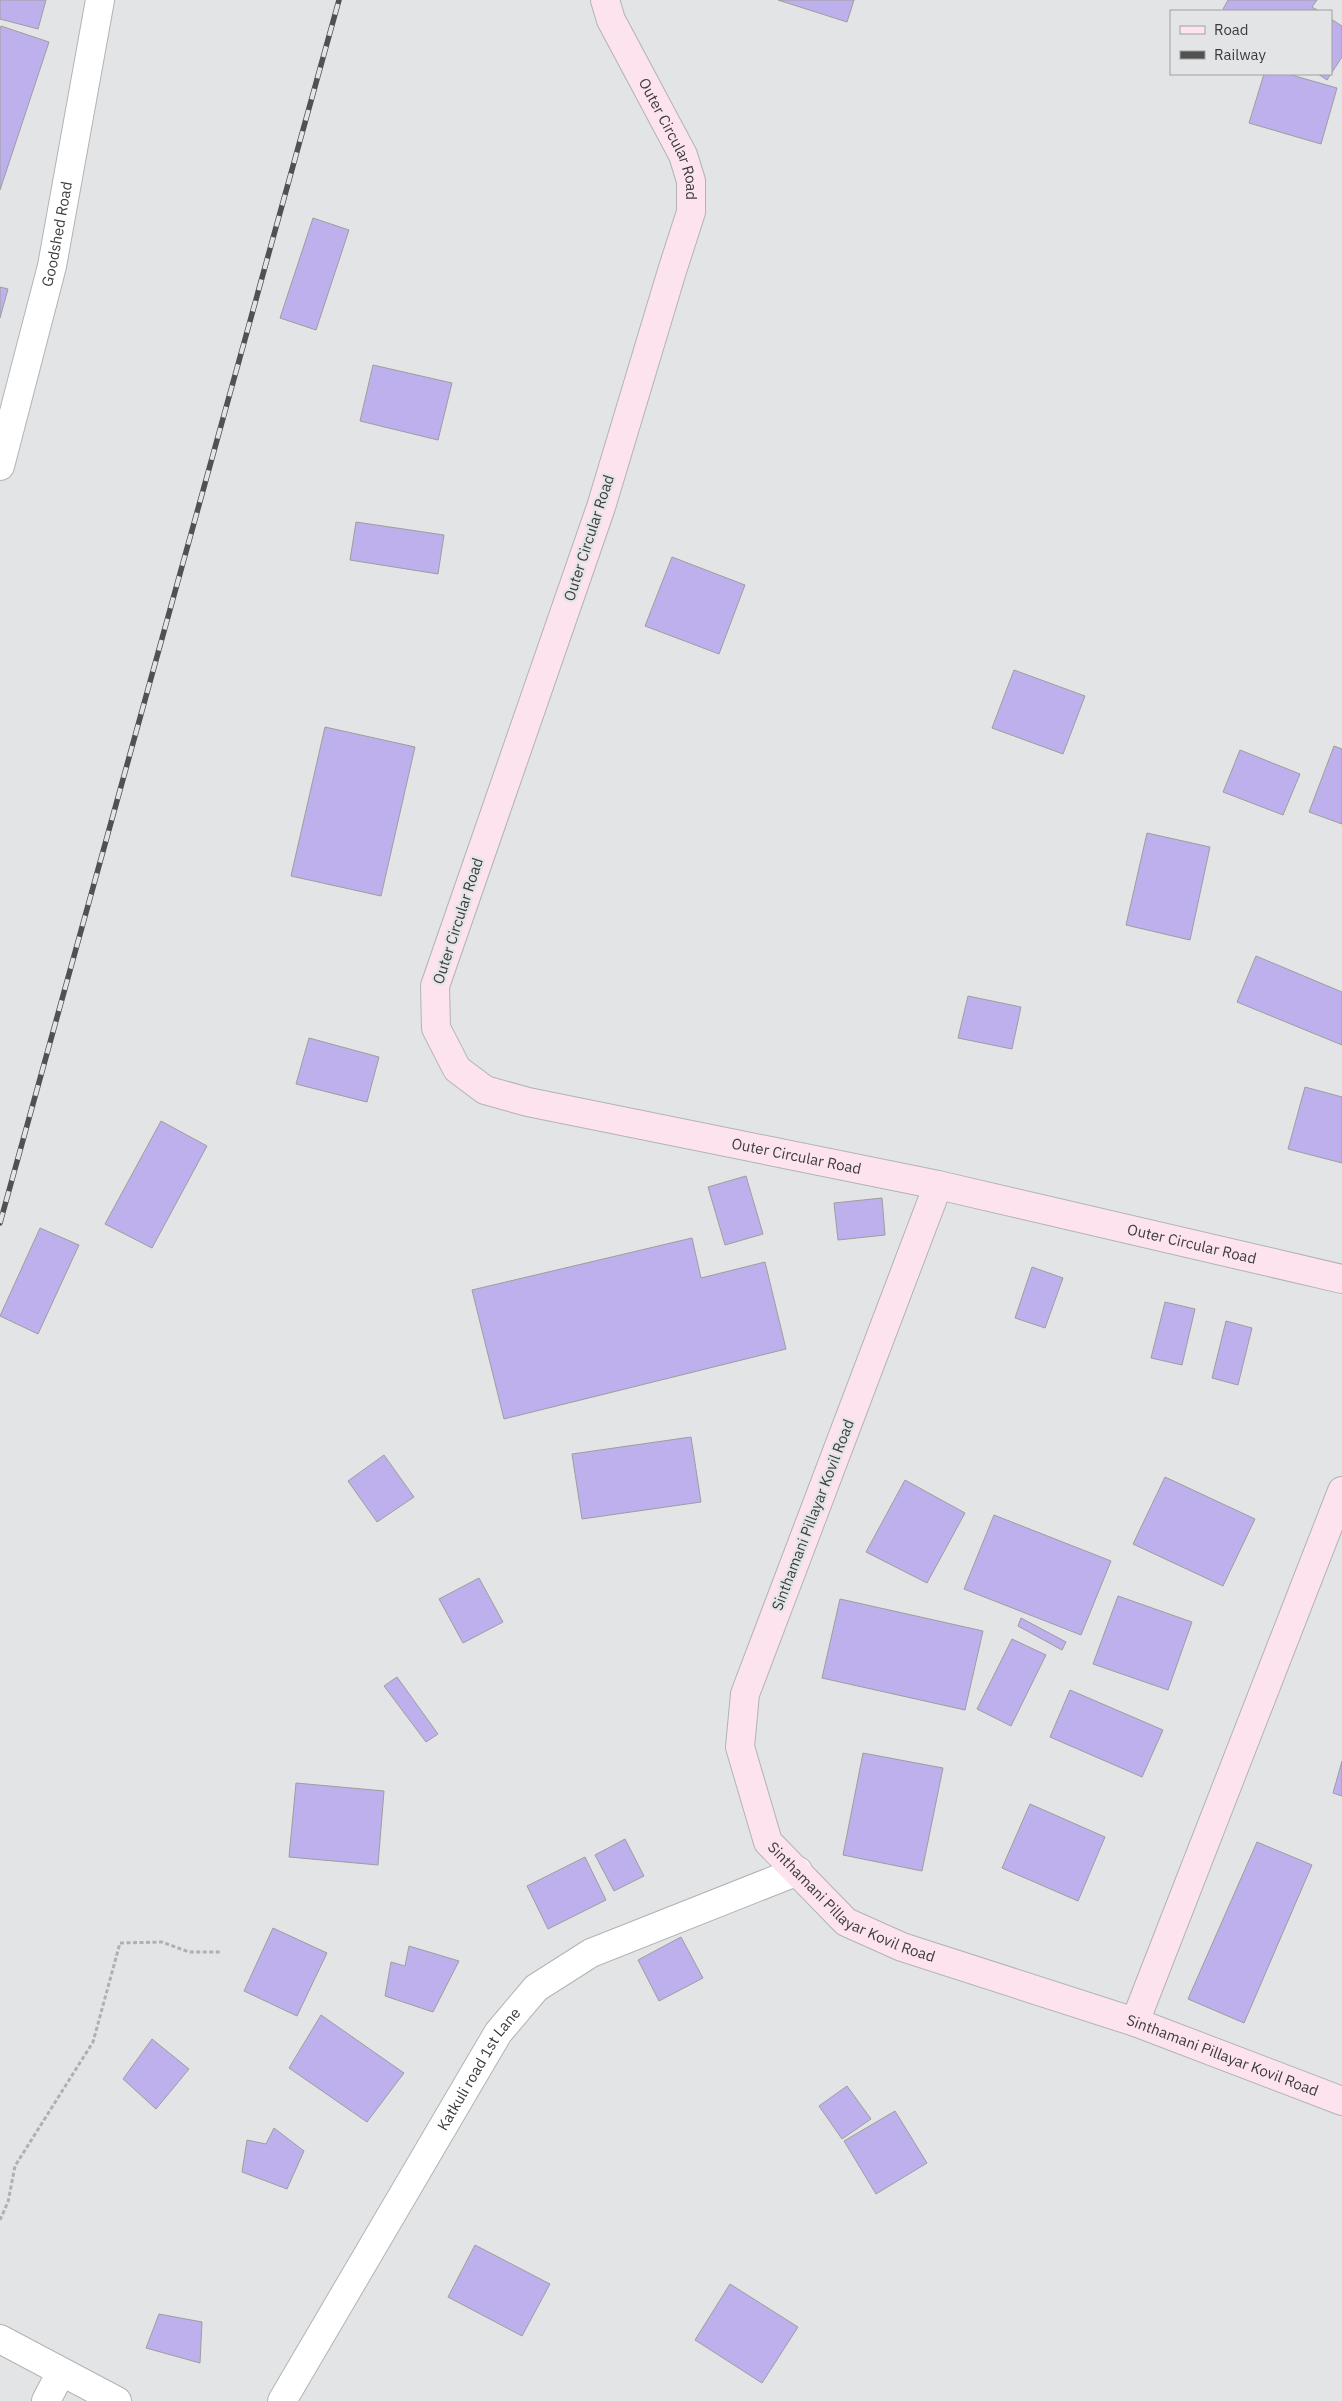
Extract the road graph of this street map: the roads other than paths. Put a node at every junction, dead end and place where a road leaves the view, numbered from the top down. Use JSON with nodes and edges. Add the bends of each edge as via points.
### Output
{"nodes":[{"id":1,"x":100,"y":0,"type":"edge"},
{"id":2,"x":605,"y":0,"type":"edge"},
{"id":3,"x":0,"y":466,"type":"edge"},
{"id":4,"x":938,"y":1185,"type":"junction"},
{"id":5,"x":1342,"y":1279,"type":"edge"},
{"id":6,"x":1342,"y":1491,"type":"edge"},
{"id":7,"x":798,"y":1871,"type":"junction"},
{"id":8,"x":1135,"y":2022,"type":"junction"},
{"id":9,"x":1342,"y":2101,"type":"edge"},
{"id":10,"x":0,"y":2339,"type":"edge"},
{"id":11,"x":62,"y":2372,"type":"junction"},
{"id":12,"x":46,"y":2401,"type":"edge"},
{"id":13,"x":117,"y":2401,"type":"edge"},
{"id":14,"x":282,"y":2401,"type":"edge"}],
"edges":[{"from":1,"to":3,"type":"street","name":"Goodshed Road","via":[[52,266]]},
{"from":2,"to":4,"type":"street","name":"Outer Circular Road","via":[[611,20],[684,155],[691,182],[692,212],[601,507],[435,986],[436,1028],[457,1069],[485,1090],[528,1102]]},
{"from":4,"to":5,"type":"street","name":"Outer Circular Road"},
{"from":4,"to":7,"type":"street","name":"Sinthamani Pillayar Kovil Road","via":[[745,1694],[740,1747],[754,1801],[768,1842]]},
{"from":6,"to":8,"type":"street"},
{"from":7,"to":8,"type":"street","name":"Sinthamani Pillayar Kovil Road","via":[[846,1922],[894,1944]]},
{"from":7,"to":14,"type":"street","name":"Katkuli road 1st Lane","via":[[591,1953],[536,1988],[498,2034]]},
{"from":8,"to":9,"type":"street","name":"Sinthamani Pillayar Kovil Road"},
{"from":10,"to":11,"type":"street"},
{"from":11,"to":12,"type":"street"},
{"from":11,"to":13,"type":"street"}]}
